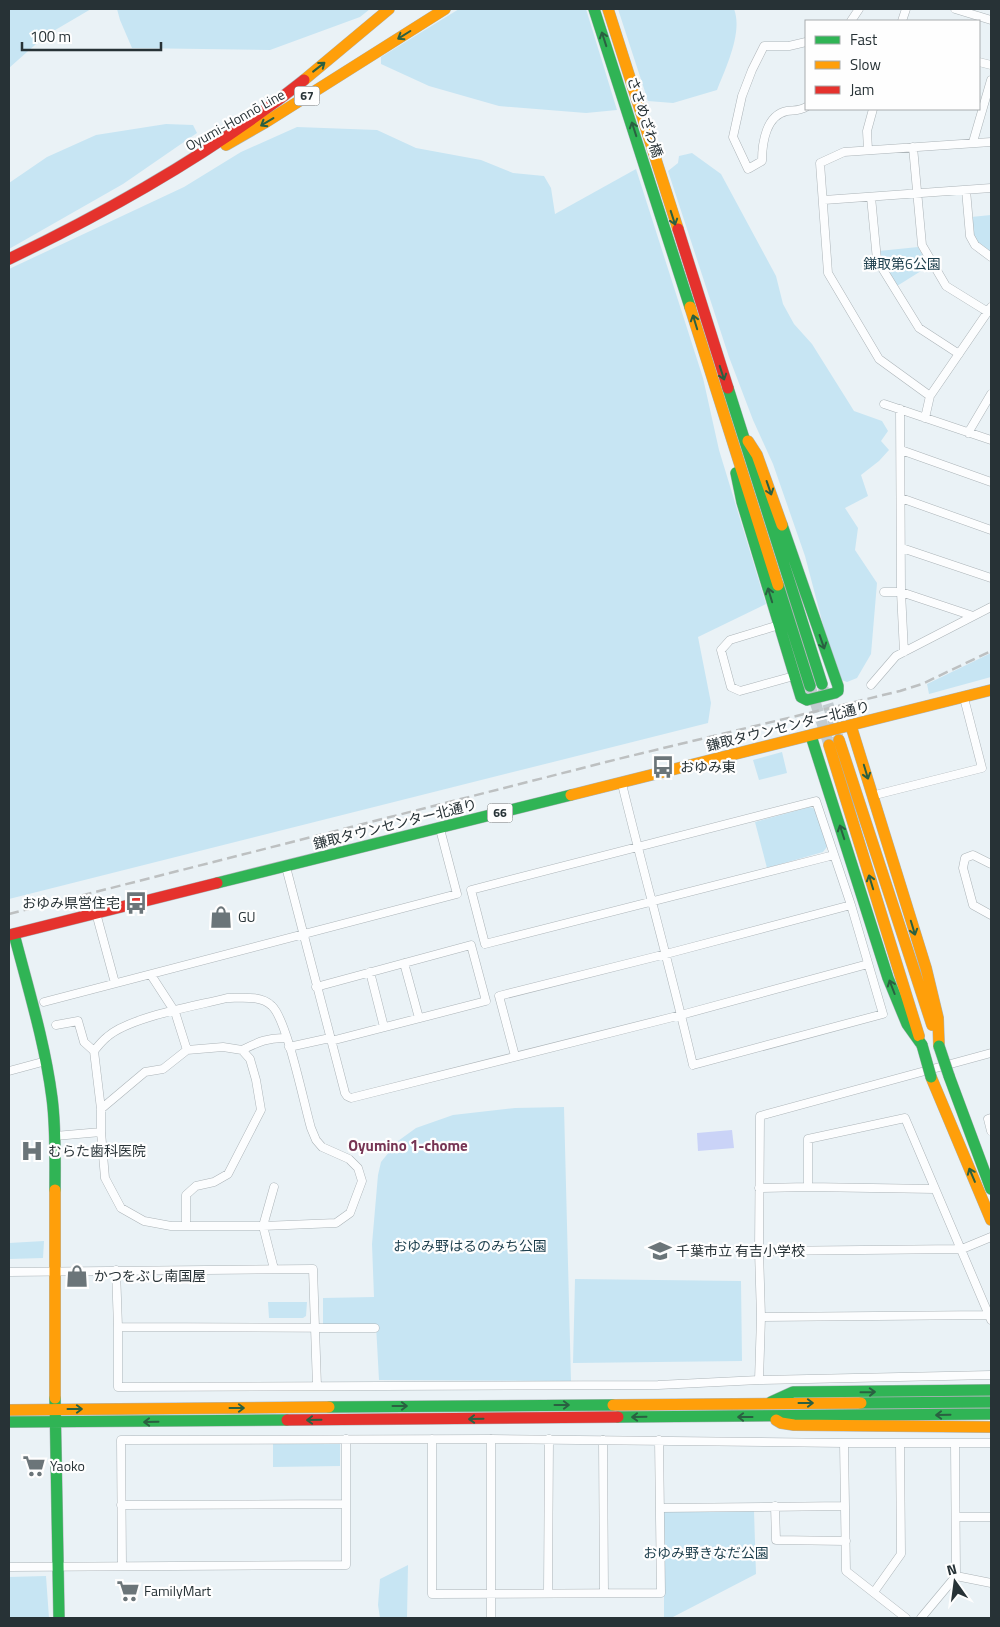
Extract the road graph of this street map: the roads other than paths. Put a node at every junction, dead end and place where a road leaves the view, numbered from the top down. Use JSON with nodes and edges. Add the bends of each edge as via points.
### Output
{"nodes":[{"id":1,"x":389,"y":9,"type":"edge"},
{"id":2,"x":445,"y":9,"type":"edge"},
{"id":3,"x":594,"y":9,"type":"edge"},
{"id":4,"x":608,"y":9,"type":"edge"},
{"id":5,"x":859,"y":9,"type":"edge"},
{"id":6,"x":955,"y":9,"type":"edge"},
{"id":7,"x":852,"y":20,"type":"edge"},
{"id":8,"x":991,"y":20,"type":"edge"},
{"id":9,"x":805,"y":42,"type":"edge"},
{"id":10,"x":619,"y":67,"type":"junction"},
{"id":11,"x":991,"y":80,"type":"edge"},
{"id":12,"x":805,"y":108,"type":"edge"},
{"id":13,"x":873,"y":110,"type":"edge"},
{"id":14,"x":973,"y":142,"type":"junction"},
{"id":15,"x":991,"y":142,"type":"edge"},
{"id":16,"x":913,"y":147,"type":"junction"},
{"id":17,"x":868,"y":150,"type":"junction"},
{"id":18,"x":166,"y":176,"type":"junction"},
{"id":19,"x":991,"y":188,"type":"edge"},
{"id":20,"x":966,"y":190,"type":"junction"},
{"id":21,"x":917,"y":192,"type":"junction"},
{"id":22,"x":871,"y":196,"type":"junction"},
{"id":23,"x":824,"y":200,"type":"junction"},
{"id":24,"x":991,"y":257,"type":"edge"},
{"id":25,"x":9,"y":258,"type":"edge"},
{"id":26,"x":990,"y":310,"type":"edge"},
{"id":27,"x":959,"y":354,"type":"junction"},
{"id":28,"x":991,"y":394,"type":"edge"},
{"id":29,"x":930,"y":396,"type":"junction"},
{"id":30,"x":884,"y":404,"type":"dead end"},
{"id":31,"x":900,"y":409,"type":"junction"},
{"id":32,"x":925,"y":418,"type":"junction"},
{"id":33,"x":735,"y":431,"type":"junction"},
{"id":34,"x":968,"y":433,"type":"junction"},
{"id":35,"x":991,"y":440,"type":"edge"},
{"id":36,"x":901,"y":450,"type":"junction"},
{"id":37,"x":991,"y":482,"type":"edge"},
{"id":38,"x":902,"y":498,"type":"junction"},
{"id":39,"x":991,"y":530,"type":"edge"},
{"id":40,"x":902,"y":548,"type":"junction"},
{"id":41,"x":991,"y":578,"type":"edge"},
{"id":42,"x":884,"y":592,"type":"dead end"},
{"id":43,"x":901,"y":592,"type":"junction"},
{"id":44,"x":991,"y":607,"type":"edge"},
{"id":45,"x":973,"y":616,"type":"junction"},
{"id":46,"x":779,"y":626,"type":"junction"},
{"id":47,"x":904,"y":652,"type":"junction"},
{"id":48,"x":794,"y":676,"type":"junction"},
{"id":49,"x":822,"y":684,"type":"tunnel mouth"},
{"id":50,"x":871,"y":685,"type":"dead end"},
{"id":51,"x":810,"y":686,"type":"tunnel mouth"},
{"id":52,"x":991,"y":690,"type":"edge"},
{"id":53,"x":964,"y":698,"type":"junction"},
{"id":54,"x":852,"y":726,"type":"junction"},
{"id":55,"x":810,"y":736,"type":"junction"},
{"id":56,"x":622,"y":784,"type":"junction"},
{"id":57,"x":879,"y":794,"type":"dead end"},
{"id":58,"x":440,"y":828,"type":"junction"},
{"id":59,"x":637,"y":847,"type":"junction"},
{"id":60,"x":834,"y":855,"type":"junction"},
{"id":61,"x":991,"y":864,"type":"edge"},
{"id":62,"x":286,"y":867,"type":"junction"},
{"id":63,"x":651,"y":901,"type":"junction"},
{"id":64,"x":851,"y":905,"type":"junction"},
{"id":65,"x":96,"y":913,"type":"junction"},
{"id":66,"x":991,"y":916,"type":"edge"},
{"id":67,"x":303,"y":934,"type":"junction"},
{"id":68,"x":12,"y":935,"type":"edge"},
{"id":69,"x":666,"y":954,"type":"junction"},
{"id":70,"x":404,"y":963,"type":"junction"},
{"id":71,"x":868,"y":964,"type":"junction"},
{"id":72,"x":370,"y":972,"type":"junction"},
{"id":73,"x":151,"y":975,"type":"junction"},
{"id":74,"x":115,"y":983,"type":"junction"},
{"id":75,"x":316,"y":987,"type":"junction"},
{"id":76,"x":44,"y":1002,"type":"dead end"},
{"id":77,"x":175,"y":1012,"type":"junction"},
{"id":78,"x":681,"y":1015,"type":"junction"},
{"id":79,"x":419,"y":1018,"type":"junction"},
{"id":80,"x":56,"y":1025,"type":"dead end"},
{"id":81,"x":384,"y":1027,"type":"junction"},
{"id":82,"x":287,"y":1038,"type":"junction"},
{"id":83,"x":330,"y":1040,"type":"junction"},
{"id":84,"x":922,"y":1045,"type":"junction"},
{"id":85,"x":939,"y":1046,"type":"junction"},
{"id":86,"x":289,"y":1047,"type":"junction"},
{"id":87,"x":187,"y":1050,"type":"junction"},
{"id":88,"x":242,"y":1050,"type":"junction"},
{"id":89,"x":94,"y":1051,"type":"junction"},
{"id":90,"x":991,"y":1053,"type":"edge"},
{"id":91,"x":515,"y":1056,"type":"junction"},
{"id":92,"x":46,"y":1061,"type":"junction"},
{"id":93,"x":9,"y":1071,"type":"edge"},
{"id":94,"x":101,"y":1109,"type":"junction"},
{"id":95,"x":991,"y":1118,"type":"edge"},
{"id":96,"x":991,"y":1131,"type":"edge"},
{"id":97,"x":100,"y":1132,"type":"junction"},
{"id":98,"x":56,"y":1136,"type":"junction"},
{"id":99,"x":274,"y":1187,"type":"dead end"},
{"id":100,"x":808,"y":1187,"type":"junction"},
{"id":101,"x":759,"y":1188,"type":"junction"},
{"id":102,"x":935,"y":1189,"type":"junction"},
{"id":103,"x":991,"y":1189,"type":"edge"},
{"id":104,"x":991,"y":1220,"type":"edge"},
{"id":105,"x":186,"y":1225,"type":"junction"},
{"id":106,"x":263,"y":1226,"type":"junction"},
{"id":107,"x":991,"y":1237,"type":"edge"},
{"id":108,"x":962,"y":1249,"type":"junction"},
{"id":109,"x":759,"y":1251,"type":"junction"},
{"id":110,"x":274,"y":1269,"type":"junction"},
{"id":111,"x":116,"y":1270,"type":"junction"},
{"id":112,"x":9,"y":1272,"type":"edge"},
{"id":113,"x":56,"y":1272,"type":"junction"},
{"id":114,"x":761,"y":1317,"type":"junction"},
{"id":115,"x":990,"y":1317,"type":"edge"},
{"id":116,"x":118,"y":1327,"type":"junction"},
{"id":117,"x":315,"y":1328,"type":"junction"},
{"id":118,"x":375,"y":1328,"type":"dead end"},
{"id":119,"x":991,"y":1375,"type":"edge"},
{"id":120,"x":759,"y":1380,"type":"junction"},
{"id":121,"x":317,"y":1386,"type":"junction"},
{"id":122,"x":991,"y":1390,"type":"edge"},
{"id":123,"x":991,"y":1402,"type":"edge"},
{"id":124,"x":769,"y":1403,"type":"junction"},
{"id":125,"x":56,"y":1409,"type":"junction"},
{"id":126,"x":9,"y":1410,"type":"edge"},
{"id":127,"x":991,"y":1414,"type":"edge"},
{"id":128,"x":771,"y":1417,"type":"junction"},
{"id":129,"x":9,"y":1422,"type":"edge"},
{"id":130,"x":55,"y":1423,"type":"junction"},
{"id":131,"x":991,"y":1427,"type":"edge"},
{"id":132,"x":346,"y":1439,"type":"junction"},
{"id":133,"x":432,"y":1439,"type":"junction"},
{"id":134,"x":491,"y":1439,"type":"junction"},
{"id":135,"x":549,"y":1440,"type":"junction"},
{"id":136,"x":603,"y":1440,"type":"junction"},
{"id":137,"x":659,"y":1440,"type":"junction"},
{"id":138,"x":844,"y":1443,"type":"junction"},
{"id":139,"x":900,"y":1443,"type":"junction"},
{"id":140,"x":955,"y":1443,"type":"junction"},
{"id":141,"x":991,"y":1443,"type":"edge"},
{"id":142,"x":346,"y":1504,"type":"junction"},
{"id":143,"x":121,"y":1505,"type":"junction"},
{"id":144,"x":775,"y":1506,"type":"junction"},
{"id":145,"x":845,"y":1506,"type":"junction"},
{"id":146,"x":660,"y":1508,"type":"junction"},
{"id":147,"x":956,"y":1517,"type":"junction"},
{"id":148,"x":991,"y":1517,"type":"edge"},
{"id":149,"x":846,"y":1541,"type":"junction"},
{"id":150,"x":122,"y":1566,"type":"junction"},
{"id":151,"x":9,"y":1567,"type":"edge"},
{"id":152,"x":58,"y":1567,"type":"junction"},
{"id":153,"x":956,"y":1576,"type":"junction"},
{"id":154,"x":991,"y":1584,"type":"edge"},
{"id":155,"x":874,"y":1592,"type":"junction"},
{"id":156,"x":548,"y":1593,"type":"junction"},
{"id":157,"x":604,"y":1593,"type":"junction"},
{"id":158,"x":490,"y":1594,"type":"junction"},
{"id":159,"x":59,"y":1618,"type":"edge"},
{"id":160,"x":490,"y":1618,"type":"edge"},
{"id":161,"x":906,"y":1618,"type":"edge"},
{"id":162,"x":921,"y":1618,"type":"edge"}],
"edges":[{"from":18,"to":1,"type":"street","name":"Oyumi-Honnō Line","number":"67","one_way":true,"via":[[287,92]]},
{"from":2,"to":18,"type":"street","name":"Oyumi-Honnō Line","number":"67","one_way":true,"via":[[266,122]]},
{"from":10,"to":3,"type":"street","one_way":true},
{"from":4,"to":10,"type":"street"},
{"from":5,"to":7,"type":"street"},
{"from":6,"to":8,"type":"street"},
{"from":9,"to":12,"type":"street","via":[[764,46],[752,70],[733,136],[748,169],[762,161],[762,142],[772,121],[784,111]]},
{"from":10,"to":33,"type":"street","name":"ささめざわ橋"},
{"from":11,"to":14,"type":"street"},
{"from":13,"to":17,"type":"street","via":[[866,130]]},
{"from":14,"to":15,"type":"street"},
{"from":14,"to":16,"type":"street"},
{"from":16,"to":17,"type":"street"},
{"from":16,"to":21,"type":"street"},
{"from":17,"to":23,"type":"street","via":[[844,152],[820,163]]},
{"from":18,"to":25,"type":"street","name":"Oyumi-Honnō Line","number":"67","via":[[82,223]]},
{"from":19,"to":20,"type":"street"},
{"from":20,"to":21,"type":"street"},
{"from":20,"to":24,"type":"street","via":[[970,236],[975,245]]},
{"from":21,"to":22,"type":"street"},
{"from":21,"to":26,"type":"street","via":[[922,245],[931,262],[946,286]]},
{"from":22,"to":23,"type":"street"},
{"from":22,"to":27,"type":"street","via":[[877,260],[918,328]]},
{"from":23,"to":29,"type":"street","via":[[828,272],[879,359]]},
{"from":26,"to":27,"type":"street"},
{"from":27,"to":29,"type":"street"},
{"from":28,"to":34,"type":"street"},
{"from":29,"to":32,"type":"street"},
{"from":30,"to":31,"type":"street"},
{"from":31,"to":32,"type":"street"},
{"from":31,"to":36,"type":"street"},
{"from":32,"to":34,"type":"street"},
{"from":46,"to":33,"type":"street","one_way":true,"via":[[731,455]]},
{"from":33,"to":48,"type":"street","one_way":true,"via":[[757,454],[838,691],[803,699]]},
{"from":33,"to":49,"type":"street"},
{"from":33,"to":51,"type":"street"},
{"from":34,"to":35,"type":"street"},
{"from":36,"to":37,"type":"street"},
{"from":36,"to":38,"type":"street"},
{"from":38,"to":39,"type":"street"},
{"from":38,"to":40,"type":"street"},
{"from":40,"to":41,"type":"street"},
{"from":40,"to":43,"type":"street"},
{"from":42,"to":43,"type":"street"},
{"from":43,"to":45,"type":"street"},
{"from":43,"to":47,"type":"street"},
{"from":44,"to":45,"type":"street"},
{"from":45,"to":47,"type":"street"},
{"from":46,"to":48,"type":"street"},
{"from":46,"to":48,"type":"street","via":[[730,640],[722,650],[731,687],[740,691]]},
{"from":47,"to":50,"type":"street","via":[[896,656]]},
{"from":52,"to":53,"type":"street","name":"鎌取タウンセンター北通り","number":"66"},
{"from":53,"to":54,"type":"street","name":"鎌取タウンセンター北通り","number":"66"},
{"from":53,"to":57,"type":"street","via":[[982,768]]},
{"from":54,"to":55,"type":"street","name":"鎌取タウンセンター北通り","number":"66"},
{"from":54,"to":85,"type":"street","one_way":true,"via":[[926,968],[938,1018]]},
{"from":55,"to":56,"type":"street","name":"鎌取タウンセンター北通り","number":"66"},
{"from":84,"to":55,"type":"street","one_way":true,"via":[[907,1024],[888,978]]},
{"from":56,"to":58,"type":"street","name":"鎌取タウンセンター北通り","number":"66"},
{"from":56,"to":59,"type":"street"},
{"from":58,"to":62,"type":"street","name":"鎌取タウンセンター北通り","number":"66"},
{"from":58,"to":67,"type":"street","via":[[457,894]]},
{"from":59,"to":60,"type":"street","via":[[816,801]]},
{"from":59,"to":63,"type":"street"},
{"from":59,"to":63,"type":"street","via":[[470,890],[485,944]]},
{"from":60,"to":63,"type":"street"},
{"from":60,"to":64,"type":"street"},
{"from":61,"to":66,"type":"street","via":[[973,855],[965,858],[963,868],[973,905]]},
{"from":62,"to":65,"type":"street","name":"鎌取タウンセンター北通り","number":"66"},
{"from":62,"to":67,"type":"street"},
{"from":63,"to":69,"type":"street"},
{"from":64,"to":69,"type":"street"},
{"from":64,"to":71,"type":"street"},
{"from":65,"to":68,"type":"street","name":"鎌取タウンセンター北通り","number":"66"},
{"from":65,"to":74,"type":"street"},
{"from":67,"to":73,"type":"street"},
{"from":67,"to":75,"type":"street"},
{"from":68,"to":92,"type":"street"},
{"from":69,"to":78,"type":"street"},
{"from":69,"to":91,"type":"street","via":[[499,996]]},
{"from":70,"to":72,"type":"street"},
{"from":70,"to":79,"type":"street"},
{"from":70,"to":79,"type":"street","via":[[471,946],[486,1001]]},
{"from":71,"to":78,"type":"street"},
{"from":71,"to":78,"type":"street","via":[[883,1014],[693,1065]]},
{"from":72,"to":75,"type":"street"},
{"from":72,"to":81,"type":"street"},
{"from":73,"to":74,"type":"street"},
{"from":73,"to":77,"type":"street"},
{"from":74,"to":76,"type":"street"},
{"from":75,"to":83,"type":"street"},
{"from":77,"to":82,"type":"street","via":[[227,998],[261,1000],[272,1005]]},
{"from":77,"to":87,"type":"street"},
{"from":77,"to":89,"type":"street","via":[[121,1028]]},
{"from":78,"to":91,"type":"street"},
{"from":79,"to":81,"type":"street"},
{"from":80,"to":89,"type":"street","via":[[78,1021],[84,1042]]},
{"from":81,"to":83,"type":"street"},
{"from":82,"to":86,"type":"street"},
{"from":82,"to":88,"type":"street","via":[[259,1041]]},
{"from":83,"to":86,"type":"street"},
{"from":83,"to":91,"type":"street","via":[[345,1093],[351,1098]]},
{"from":84,"to":85,"type":"street","one_way":true,"via":[[834,743]]},
{"from":104,"to":84,"type":"street","one_way":true,"bridge":true},
{"from":85,"to":103,"type":"street","bridge":true},
{"from":86,"to":106,"type":"street","via":[[316,1140],[322,1147],[349,1159],[358,1168],[362,1182],[350,1213],[336,1223]]},
{"from":87,"to":88,"type":"street","via":[[222,1047]]},
{"from":87,"to":94,"type":"street","via":[[163,1069],[145,1072]]},
{"from":88,"to":105,"type":"street","via":[[250,1059],[261,1110],[228,1174],[214,1182],[196,1186],[186,1195]]},
{"from":89,"to":94,"type":"street"},
{"from":90,"to":101,"type":"street","via":[[760,1116]]},
{"from":92,"to":93,"type":"street"},
{"from":92,"to":98,"type":"street"},
{"from":94,"to":97,"type":"street"},
{"from":95,"to":96,"type":"street","via":[[988,1119]]},
{"from":97,"to":98,"type":"street"},
{"from":97,"to":105,"type":"street","via":[[105,1178],[121,1208],[144,1220],[171,1226]]},
{"from":98,"to":113,"type":"street"},
{"from":99,"to":106,"type":"street"},
{"from":100,"to":101,"type":"street"},
{"from":100,"to":102,"type":"street"},
{"from":100,"to":102,"type":"street","via":[[808,1139],[906,1118]]},
{"from":101,"to":109,"type":"street"},
{"from":102,"to":108,"type":"street"},
{"from":105,"to":106,"type":"street"},
{"from":106,"to":110,"type":"street"},
{"from":107,"to":108,"type":"street"},
{"from":108,"to":109,"type":"street"},
{"from":108,"to":115,"type":"street"},
{"from":109,"to":114,"type":"street"},
{"from":110,"to":111,"type":"street"},
{"from":110,"to":117,"type":"street","via":[[313,1269]]},
{"from":111,"to":113,"type":"street"},
{"from":111,"to":116,"type":"street"},
{"from":112,"to":113,"type":"street"},
{"from":113,"to":125,"type":"street"},
{"from":114,"to":115,"type":"street"},
{"from":114,"to":120,"type":"street"},
{"from":116,"to":117,"type":"street"},
{"from":116,"to":121,"type":"street","via":[[118,1387]]},
{"from":117,"to":118,"type":"street"},
{"from":117,"to":121,"type":"street"},
{"from":119,"to":120,"type":"street"},
{"from":120,"to":121,"type":"street","via":[[658,1385]]},
{"from":124,"to":122,"type":"street","one_way":true,"via":[[793,1392]]},
{"from":124,"to":123,"type":"street","one_way":true},
{"from":125,"to":124,"type":"street","one_way":true},
{"from":125,"to":126,"type":"street"},
{"from":125,"to":130,"type":"street"},
{"from":127,"to":128,"type":"street","one_way":true},
{"from":128,"to":130,"type":"street","one_way":true},
{"from":128,"to":131,"type":"street","via":[[794,1425]]},
{"from":129,"to":130,"type":"street"},
{"from":130,"to":152,"type":"street"},
{"from":132,"to":133,"type":"street"},
{"from":132,"to":142,"type":"street"},
{"from":132,"to":143,"type":"street","via":[[121,1440]]},
{"from":133,"to":134,"type":"street"},
{"from":133,"to":158,"type":"street","via":[[432,1594]]},
{"from":134,"to":135,"type":"street"},
{"from":134,"to":158,"type":"street"},
{"from":135,"to":136,"type":"street"},
{"from":135,"to":156,"type":"street"},
{"from":136,"to":137,"type":"street"},
{"from":136,"to":157,"type":"street"},
{"from":137,"to":138,"type":"street"},
{"from":137,"to":146,"type":"street"},
{"from":138,"to":139,"type":"street"},
{"from":138,"to":145,"type":"street"},
{"from":139,"to":140,"type":"street"},
{"from":139,"to":155,"type":"street","via":[[901,1554]]},
{"from":140,"to":141,"type":"street"},
{"from":140,"to":147,"type":"street"},
{"from":142,"to":143,"type":"street"},
{"from":142,"to":150,"type":"street","via":[[346,1565]]},
{"from":143,"to":150,"type":"street"},
{"from":144,"to":145,"type":"street"},
{"from":144,"to":146,"type":"street"},
{"from":144,"to":149,"type":"street","via":[[776,1540]]},
{"from":145,"to":149,"type":"street"},
{"from":146,"to":157,"type":"street","via":[[661,1593]]},
{"from":147,"to":148,"type":"street"},
{"from":147,"to":153,"type":"street"},
{"from":149,"to":155,"type":"street","via":[[846,1571]]},
{"from":150,"to":152,"type":"street"},
{"from":151,"to":152,"type":"street"},
{"from":152,"to":159,"type":"street"},
{"from":153,"to":154,"type":"street"},
{"from":153,"to":162,"type":"street"},
{"from":155,"to":161,"type":"street"},
{"from":156,"to":157,"type":"street"},
{"from":156,"to":158,"type":"street"},
{"from":158,"to":160,"type":"street"}]}
